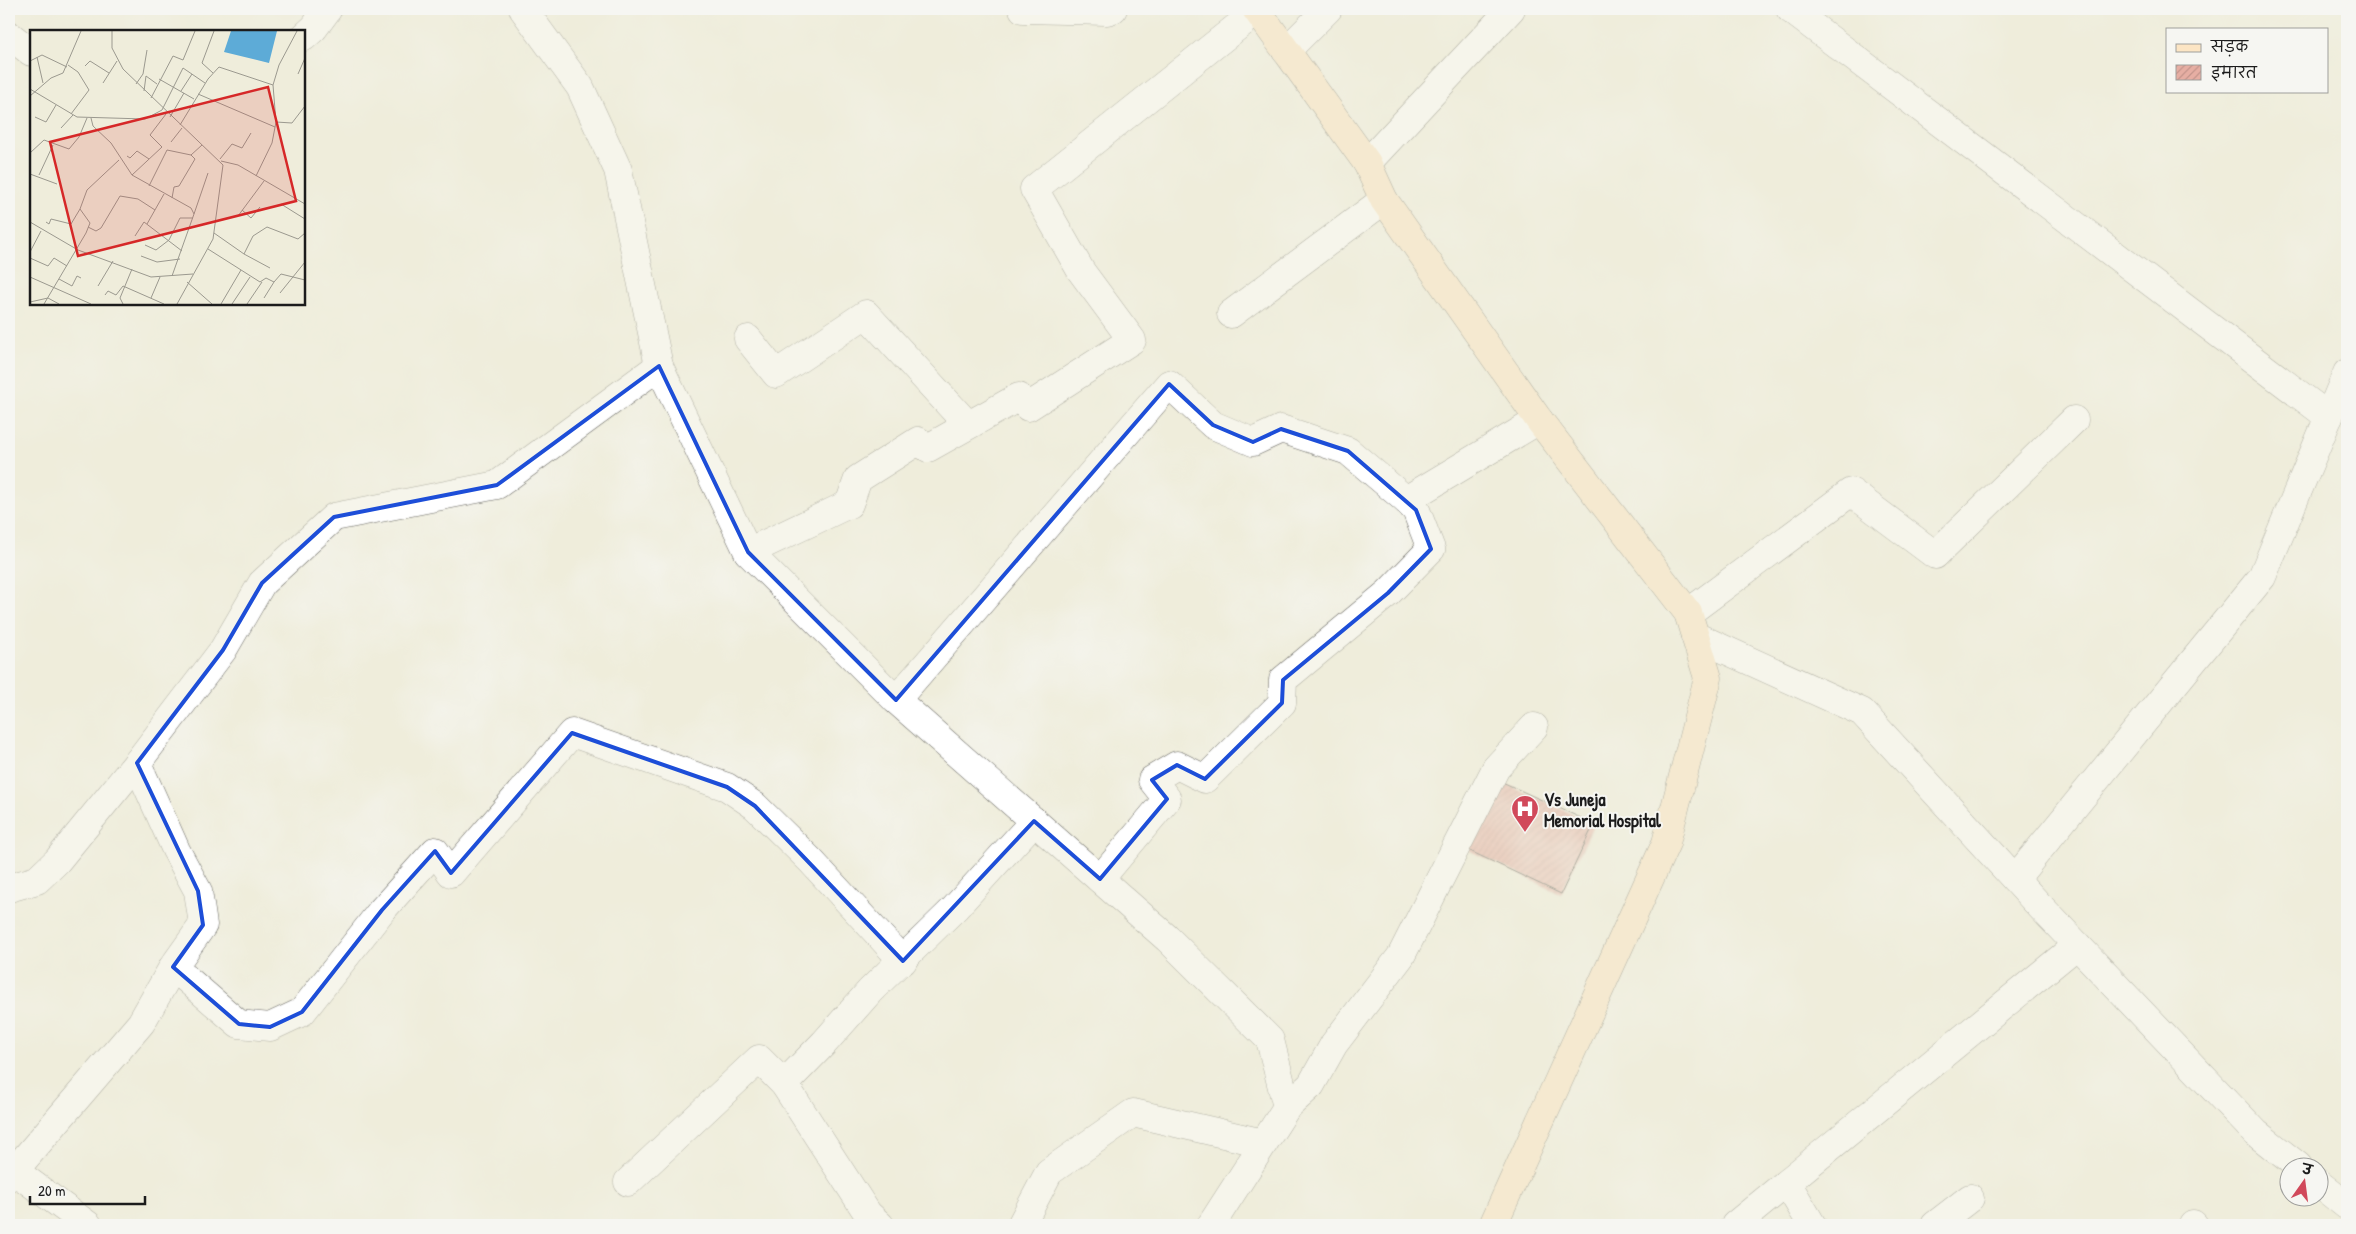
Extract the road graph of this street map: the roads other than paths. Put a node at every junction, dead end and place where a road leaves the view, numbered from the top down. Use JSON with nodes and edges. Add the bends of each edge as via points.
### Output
{"nodes":[{"id":1,"x":328,"y":9,"type":"edge"},
{"id":2,"x":523,"y":9,"type":"edge"},
{"id":3,"x":1023,"y":9,"type":"edge"},
{"id":4,"x":1113,"y":9,"type":"edge"},
{"id":5,"x":1328,"y":9,"type":"edge"},
{"id":6,"x":1511,"y":9,"type":"edge"},
{"id":7,"x":1790,"y":9,"type":"edge"},
{"id":8,"x":1257,"y":10,"type":"edge"},
{"id":9,"x":305,"y":36,"type":"edge"},
{"id":10,"x":1286,"y":51,"type":"junction"},
{"id":11,"x":1367,"y":163,"type":"junction"},
{"id":12,"x":1384,"y":200,"type":"junction"},
{"id":13,"x":1232,"y":314,"type":"dead end"},
{"id":14,"x":748,"y":339,"type":"dead end"},
{"id":15,"x":660,"y":366,"type":"junction"},
{"id":16,"x":2347,"y":374,"type":"edge"},
{"id":17,"x":2329,"y":417,"type":"junction"},
{"id":18,"x":1539,"y":420,"type":"junction"},
{"id":19,"x":2074,"y":420,"type":"dead end"},
{"id":20,"x":968,"y":425,"type":"junction"},
{"id":21,"x":1406,"y":500,"type":"junction"},
{"id":22,"x":748,"y":552,"type":"junction"},
{"id":23,"x":1692,"y":625,"type":"junction"},
{"id":24,"x":896,"y":700,"type":"junction"},
{"id":25,"x":1534,"y":726,"type":"dead end"},
{"id":26,"x":137,"y":763,"type":"junction"},
{"id":27,"x":1034,"y":821,"type":"junction"},
{"id":28,"x":1100,"y":879,"type":"junction"},
{"id":29,"x":2015,"y":879,"type":"junction"},
{"id":30,"x":9,"y":888,"type":"edge"},
{"id":31,"x":2077,"y":945,"type":"junction"},
{"id":32,"x":903,"y":961,"type":"junction"},
{"id":33,"x":173,"y":967,"type":"junction"},
{"id":34,"x":784,"y":1084,"type":"junction"},
{"id":35,"x":1287,"y":1107,"type":"junction"},
{"id":36,"x":1263,"y":1142,"type":"junction"},
{"id":37,"x":2285,"y":1156,"type":"edge"},
{"id":38,"x":11,"y":1172,"type":"edge"},
{"id":39,"x":628,"y":1182,"type":"dead end"},
{"id":40,"x":1787,"y":1183,"type":"junction"},
{"id":41,"x":2328,"y":1191,"type":"edge"},
{"id":42,"x":1970,"y":1198,"type":"dead end"},
{"id":43,"x":2347,"y":1206,"type":"edge"},
{"id":44,"x":88,"y":1225,"type":"edge"},
{"id":45,"x":880,"y":1225,"type":"edge"},
{"id":46,"x":1021,"y":1225,"type":"edge"},
{"id":47,"x":1211,"y":1225,"type":"edge"},
{"id":48,"x":1493,"y":1225,"type":"edge"},
{"id":49,"x":1735,"y":1225,"type":"edge"},
{"id":50,"x":1812,"y":1225,"type":"edge"},
{"id":51,"x":1934,"y":1225,"type":"edge"}],
"edges":[{"from":1,"to":9,"type":"street"},
{"from":2,"to":15,"type":"street","via":[[580,87],[618,170]]},
{"from":3,"to":4,"type":"street"},
{"from":5,"to":10,"type":"street"},
{"from":6,"to":11,"type":"street"},
{"from":7,"to":17,"type":"street"},
{"from":8,"to":10,"type":"main road"},
{"from":8,"to":20,"type":"street","via":[[1034,189],[1081,271],[1132,340],[1028,407],[1019,397]]},
{"from":10,"to":11,"type":"main road"},
{"from":11,"to":12,"type":"main road"},
{"from":12,"to":13,"type":"street"},
{"from":12,"to":18,"type":"main road"},
{"from":14,"to":20,"type":"street","via":[[776,374],[866,314]]},
{"from":15,"to":22,"type":"street"},
{"from":15,"to":26,"type":"street","via":[[497,484],[334,517],[262,583],[223,650]]},
{"from":16,"to":17,"type":"street"},
{"from":17,"to":29,"type":"street","via":[[2262,577]]},
{"from":18,"to":21,"type":"street"},
{"from":18,"to":23,"type":"main road"},
{"from":19,"to":23,"type":"street","via":[[1936,555],[1851,492]]},
{"from":20,"to":22,"type":"street","via":[[928,448],[918,440],[858,479],[849,504]]},
{"from":21,"to":24,"type":"street","via":[[1348,451],[1281,429],[1253,442],[1213,425],[1168,384]]},
{"from":21,"to":28,"type":"street","via":[[1416,510],[1431,549],[1388,593],[1283,680],[1282,703],[1204,780],[1177,765],[1152,780],[1167,799]]},
{"from":22,"to":24,"type":"street"},
{"from":23,"to":29,"type":"street","via":[[1862,712]]},
{"from":23,"to":48,"type":"main road","via":[[1708,678],[1666,843]]},
{"from":24,"to":27,"type":"street"},
{"from":25,"to":35,"type":"street","via":[[1496,768],[1400,956],[1334,1044],[1311,1085]]},
{"from":26,"to":30,"type":"street","via":[[57,861],[37,880]]},
{"from":26,"to":33,"type":"street","via":[[198,891],[203,925]]},
{"from":27,"to":28,"type":"street"},
{"from":27,"to":32,"type":"street"},
{"from":28,"to":35,"type":"street","via":[[1168,939],[1270,1040]]},
{"from":29,"to":31,"type":"street"},
{"from":31,"to":37,"type":"street","via":[[2256,1133]]},
{"from":31,"to":40,"type":"street"},
{"from":32,"to":33,"type":"street","via":[[811,861],[755,806],[727,787],[572,732],[451,873],[436,851],[382,910],[302,1012],[270,1027],[240,1024]]},
{"from":32,"to":34,"type":"street","via":[[870,991]]},
{"from":33,"to":38,"type":"street","via":[[141,1023]]},
{"from":34,"to":39,"type":"street","via":[[760,1059]]},
{"from":34,"to":45,"type":"street","via":[[868,1214]]},
{"from":35,"to":36,"type":"street"},
{"from":36,"to":46,"type":"street","via":[[1133,1114],[1049,1172]]},
{"from":36,"to":47,"type":"street"},
{"from":38,"to":44,"type":"street"},
{"from":40,"to":49,"type":"street"},
{"from":40,"to":50,"type":"street"},
{"from":41,"to":43,"type":"street"},
{"from":42,"to":51,"type":"street"}]}
